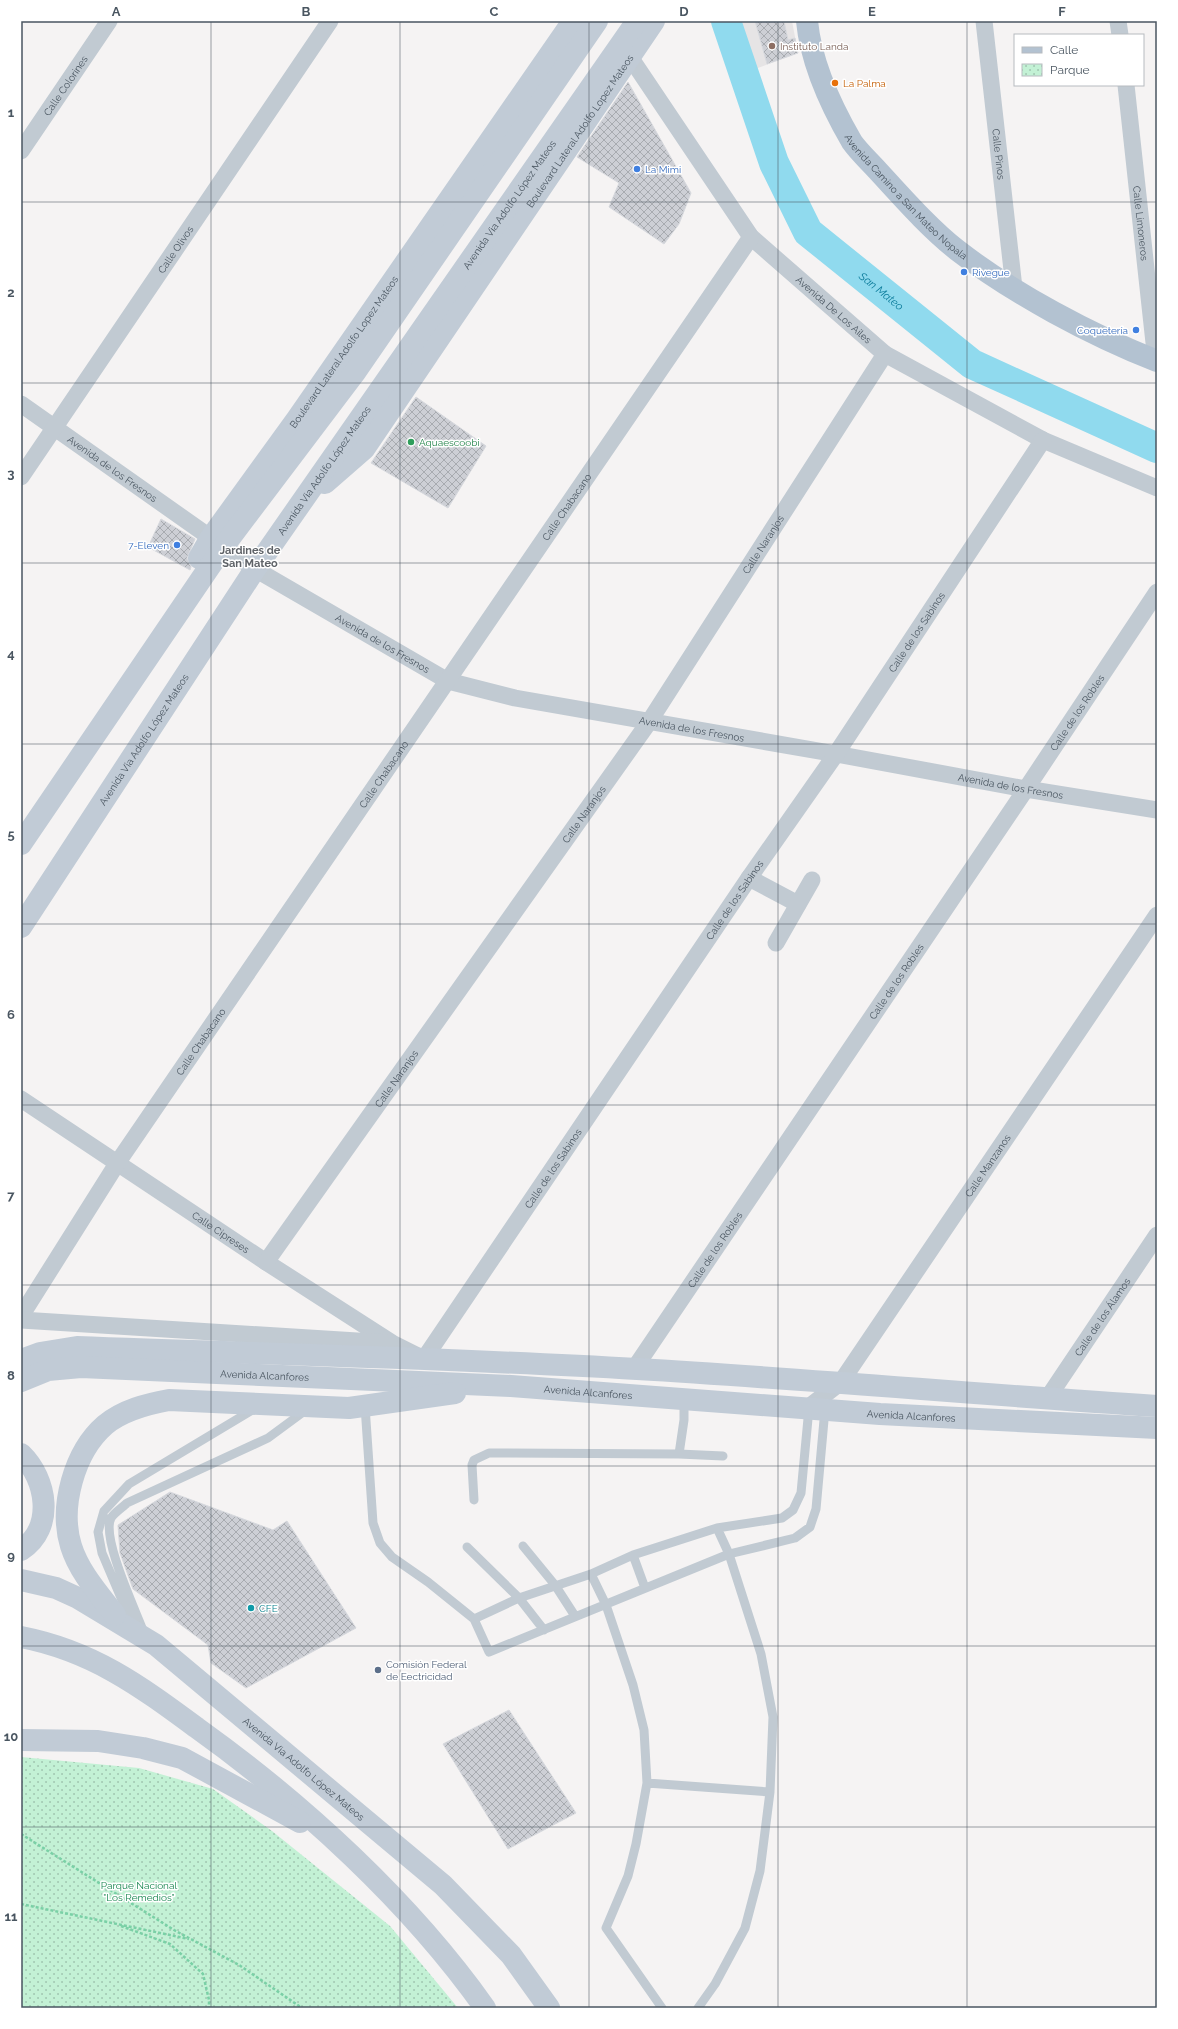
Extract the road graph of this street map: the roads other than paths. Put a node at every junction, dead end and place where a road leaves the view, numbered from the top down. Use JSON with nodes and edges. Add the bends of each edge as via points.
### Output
{"nodes":[{"id":1,"x":110,"y":21,"type":"edge"},
{"id":2,"x":330,"y":21,"type":"edge"},
{"id":3,"x":573,"y":21,"type":"edge"},
{"id":4,"x":597,"y":21,"type":"edge"},
{"id":5,"x":606,"y":21,"type":"edge"},
{"id":6,"x":637,"y":21,"type":"edge"},
{"id":7,"x":654,"y":21,"type":"edge"},
{"id":8,"x":807,"y":21,"type":"edge"},
{"id":9,"x":984,"y":21,"type":"edge"},
{"id":10,"x":1118,"y":21,"type":"edge"},
{"id":11,"x":1120,"y":34,"type":"edge"},
{"id":12,"x":630,"y":57,"type":"junction"},
{"id":13,"x":1126,"y":86,"type":"edge"},
{"id":14,"x":21,"y":151,"type":"edge"},
{"id":15,"x":751,"y":237,"type":"junction"},
{"id":16,"x":1014,"y":288,"type":"junction"},
{"id":17,"x":885,"y":354,"type":"junction"},
{"id":18,"x":1157,"y":361,"type":"edge"},
{"id":19,"x":21,"y":404,"type":"edge"},
{"id":20,"x":54,"y":427,"type":"junction"},
{"id":21,"x":1043,"y":440,"type":"junction"},
{"id":22,"x":21,"y":477,"type":"edge"},
{"id":23,"x":1157,"y":488,"type":"edge"},
{"id":24,"x":300,"y":505,"type":"junction"},
{"id":25,"x":216,"y":543,"type":"junction"},
{"id":26,"x":255,"y":569,"type":"junction"},
{"id":27,"x":1157,"y":592,"type":"edge"},
{"id":28,"x":448,"y":681,"type":"junction"},
{"id":29,"x":649,"y":722,"type":"junction"},
{"id":30,"x":836,"y":754,"type":"junction"},
{"id":31,"x":1026,"y":789,"type":"junction"},
{"id":32,"x":1157,"y":810,"type":"edge"},
{"id":33,"x":21,"y":844,"type":"edge"},
{"id":34,"x":749,"y":878,"type":"junction"},
{"id":35,"x":812,"y":880,"type":"dead end"},
{"id":36,"x":798,"y":904,"type":"junction"},
{"id":37,"x":1157,"y":915,"type":"edge"},
{"id":38,"x":21,"y":927,"type":"edge"},
{"id":39,"x":776,"y":943,"type":"dead end"},
{"id":40,"x":21,"y":1099,"type":"edge"},
{"id":41,"x":118,"y":1162,"type":"junction"},
{"id":42,"x":1157,"y":1235,"type":"edge"},
{"id":43,"x":266,"y":1262,"type":"junction"},
{"id":44,"x":21,"y":1316,"type":"edge"},
{"id":45,"x":21,"y":1320,"type":"edge"},
{"id":46,"x":392,"y":1343,"type":"junction"},
{"id":47,"x":424,"y":1359,"type":"junction"},
{"id":48,"x":21,"y":1360,"type":"edge"},
{"id":49,"x":634,"y":1369,"type":"junction"},
{"id":50,"x":21,"y":1381,"type":"edge"},
{"id":51,"x":841,"y":1382,"type":"junction"},
{"id":52,"x":510,"y":1386,"type":"junction"},
{"id":53,"x":684,"y":1398,"type":"junction"},
{"id":54,"x":1047,"y":1399,"type":"junction"},
{"id":55,"x":262,"y":1404,"type":"junction"},
{"id":56,"x":311,"y":1406,"type":"junction"},
{"id":57,"x":365,"y":1406,"type":"junction"},
{"id":58,"x":1157,"y":1406,"type":"edge"},
{"id":59,"x":817,"y":1408,"type":"junction"},
{"id":60,"x":1157,"y":1428,"type":"edge"},
{"id":61,"x":21,"y":1454,"type":"edge"},
{"id":62,"x":679,"y":1454,"type":"junction"},
{"id":63,"x":724,"y":1456,"type":"dead end"},
{"id":64,"x":802,"y":1482,"type":"junction"},
{"id":65,"x":818,"y":1483,"type":"junction"},
{"id":66,"x":474,"y":1500,"type":"dead end"},
{"id":67,"x":717,"y":1528,"type":"junction"},
{"id":68,"x":523,"y":1546,"type":"dead end"},
{"id":69,"x":467,"y":1547,"type":"dead end"},
{"id":70,"x":21,"y":1550,"type":"edge"},
{"id":71,"x":729,"y":1554,"type":"junction"},
{"id":72,"x":633,"y":1556,"type":"junction"},
{"id":73,"x":591,"y":1574,"type":"junction"},
{"id":74,"x":21,"y":1580,"type":"edge"},
{"id":75,"x":555,"y":1585,"type":"junction"},
{"id":76,"x":645,"y":1588,"type":"junction"},
{"id":77,"x":519,"y":1598,"type":"junction"},
{"id":78,"x":606,"y":1605,"type":"junction"},
{"id":79,"x":575,"y":1616,"type":"junction"},
{"id":80,"x":474,"y":1619,"type":"junction"},
{"id":81,"x":544,"y":1630,"type":"junction"},
{"id":82,"x":135,"y":1632,"type":"junction"},
{"id":83,"x":21,"y":1637,"type":"edge"},
{"id":84,"x":21,"y":1740,"type":"edge"},
{"id":85,"x":647,"y":1783,"type":"junction"},
{"id":86,"x":770,"y":1792,"type":"junction"},
{"id":87,"x":336,"y":1842,"type":"junction"},
{"id":88,"x":550,"y":2007,"type":"edge"},
{"id":89,"x":485,"y":2008,"type":"edge"},
{"id":90,"x":662,"y":2008,"type":"edge"},
{"id":91,"x":698,"y":2008,"type":"edge"}],
"edges":[{"from":1,"to":14,"type":"street","name":"Calle Colorines"},
{"from":2,"to":20,"type":"street","name":"Calle Olivos"},
{"from":3,"to":25,"type":"main road","name":"Boulevard Lateral Adolfo Lopez Mateos","via":[[302,413]]},
{"from":4,"to":25,"type":"main road","via":[[356,371]]},
{"from":5,"to":12,"type":"main road","name":"Avenida De Los Ailes"},
{"from":6,"to":24,"type":"main road","name":"Avenida Via Adolfo López Mateos"},
{"from":7,"to":12,"type":"main road","name":"Boulevard Lateral Adolfo Lopez Mateos"},
{"from":8,"to":16,"type":"main road","name":"Avenida Camino a San Mateo Nopala","via":[[808,35],[826,90],[853,143],[904,200],[957,250]]},
{"from":9,"to":16,"type":"street","name":"Calle Pinos"},
{"from":10,"to":11,"type":"street"},
{"from":12,"to":15,"type":"street","name":"Avenida De Los Ailes"},
{"from":12,"to":24,"type":"main road","name":"Boulevard Lateral Adolfo Lopez Mateos","via":[[364,449]]},
{"from":13,"to":18,"type":"street","name":"Calle Limoneros"},
{"from":15,"to":17,"type":"street","name":"Avenida De Los Ailes"},
{"from":15,"to":28,"type":"street","name":"Calle Chabacano"},
{"from":16,"to":18,"type":"main road","name":"Avenida Camino a San Mateo Nopala","via":[[1081,327]]},
{"from":17,"to":21,"type":"street","name":"Avenida De Los Ailes"},
{"from":17,"to":29,"type":"street","name":"Calle Naranjos"},
{"from":19,"to":20,"type":"street","name":"Avenida de los Fresnos"},
{"from":20,"to":22,"type":"street","name":"Calle Olivos"},
{"from":20,"to":25,"type":"street","name":"Avenida de los Fresnos"},
{"from":21,"to":23,"type":"street","name":"Avenida De Los Ailes"},
{"from":21,"to":30,"type":"street","name":"Calle de los Sabinos"},
{"from":24,"to":26,"type":"main road","name":"Avenida Via Adolfo López Mateos"},
{"from":25,"to":26,"type":"street","name":"Avenida de los Fresnos"},
{"from":25,"to":33,"type":"main road","via":[[126,690]]},
{"from":26,"to":28,"type":"street","name":"Avenida de los Fresnos"},
{"from":26,"to":38,"type":"main road","name":"Avenida Via Adolfo López Mateos"},
{"from":27,"to":31,"type":"street","name":"Calle de los Robles"},
{"from":28,"to":29,"type":"street","name":"Avenida de los Fresnos","via":[[515,698]]},
{"from":28,"to":41,"type":"street","name":"Calle Chabacano"},
{"from":29,"to":30,"type":"street","name":"Avenida de los Fresnos"},
{"from":29,"to":43,"type":"street","name":"Calle Naranjos"},
{"from":30,"to":31,"type":"street","name":"Avenida de los Fresnos"},
{"from":30,"to":34,"type":"street","name":"Calle de los Sabinos"},
{"from":31,"to":32,"type":"street","name":"Avenida de los Fresnos"},
{"from":31,"to":49,"type":"street","name":"Calle de los Robles"},
{"from":34,"to":36,"type":"street"},
{"from":34,"to":47,"type":"street","name":"Calle de los Sabinos"},
{"from":35,"to":36,"type":"street"},
{"from":36,"to":39,"type":"street"},
{"from":37,"to":51,"type":"street","name":"Calle Manzanos"},
{"from":40,"to":41,"type":"street","name":"Calle Cipreses"},
{"from":41,"to":43,"type":"street","name":"Calle Cipreses"},
{"from":41,"to":44,"type":"street","name":"Calle Chabacano"},
{"from":42,"to":54,"type":"street","name":"Calle de los Álamos"},
{"from":43,"to":46,"type":"street","name":"Calle Cipreses"},
{"from":45,"to":46,"type":"street"},
{"from":46,"to":47,"type":"street","name":"Calle Cipreses"},
{"from":47,"to":48,"type":"main road","name":"Avenida Alcanfores","via":[[77,1347],[40,1353]]},
{"from":47,"to":49,"type":"main road","name":"Avenida Alcanfores"},
{"from":49,"to":51,"type":"main road","name":"Avenida Alcanfores"},
{"from":50,"to":52,"type":"main road","name":"Avenida Alcanfores","via":[[48,1370],[81,1367]]},
{"from":51,"to":54,"type":"main road","name":"Avenida Alcanfores"},
{"from":51,"to":59,"type":"street","name":"Calle Manzanos"},
{"from":52,"to":53,"type":"main road","name":"Avenida Alcanfores"},
{"from":52,"to":57,"type":"main road"},
{"from":53,"to":59,"type":"main road","name":"Avenida Alcanfores"},
{"from":53,"to":62,"type":"lane"},
{"from":54,"to":58,"type":"main road","name":"Avenida Alcanfores"},
{"from":55,"to":56,"type":"main road"},
{"from":55,"to":82,"type":"lane","via":[[129,1484],[104,1511],[98,1532],[102,1553]]},
{"from":55,"to":82,"type":"main road","via":[[193,1400],[148,1403],[106,1424],[86,1448],[71,1486],[68,1504],[71,1546],[86,1577]]},
{"from":56,"to":57,"type":"main road"},
{"from":56,"to":82,"type":"lane","via":[[268,1438],[127,1503],[111,1518],[109,1531],[113,1552]]},
{"from":57,"to":80,"type":"lane","via":[[373,1523],[380,1543],[392,1557]]},
{"from":59,"to":60,"type":"main road","name":"Avenida Alcanfores","via":[[880,1414]]},
{"from":59,"to":64,"type":"lane"},
{"from":59,"to":65,"type":"lane"},
{"from":61,"to":70,"type":"main road","via":[[35,1471],[42,1486],[44,1507],[40,1527],[28,1546]]},
{"from":62,"to":63,"type":"lane"},
{"from":62,"to":66,"type":"lane","via":[[489,1454],[474,1460],[472,1465]]},
{"from":64,"to":65,"type":"lane"},
{"from":64,"to":67,"type":"lane","via":[[801,1493],[793,1510],[782,1518]]},
{"from":65,"to":71,"type":"lane","via":[[816,1509],[810,1526],[795,1538]]},
{"from":67,"to":71,"type":"lane"},
{"from":67,"to":72,"type":"lane"},
{"from":68,"to":75,"type":"lane"},
{"from":69,"to":77,"type":"lane"},
{"from":71,"to":76,"type":"lane"},
{"from":71,"to":86,"type":"lane","via":[[761,1654],[773,1717]]},
{"from":72,"to":73,"type":"lane"},
{"from":72,"to":76,"type":"lane"},
{"from":73,"to":75,"type":"lane"},
{"from":73,"to":78,"type":"lane"},
{"from":74,"to":82,"type":"main road","name":"Avenida Via Adolfo López Mateos","via":[[56,1588],[78,1598]]},
{"from":75,"to":77,"type":"lane"},
{"from":75,"to":79,"type":"lane"},
{"from":76,"to":78,"type":"lane"},
{"from":77,"to":80,"type":"lane"},
{"from":77,"to":81,"type":"lane"},
{"from":78,"to":79,"type":"lane"},
{"from":78,"to":85,"type":"lane","via":[[633,1685],[644,1730]]},
{"from":79,"to":81,"type":"lane"},
{"from":80,"to":81,"type":"lane","via":[[489,1652]]},
{"from":82,"to":88,"type":"main road","name":"Avenida Via Adolfo López Mateos","via":[[443,1885],[510,1955]]},
{"from":83,"to":87,"type":"main road","via":[[88,1657],[136,1684],[240,1759]]},
{"from":84,"to":87,"type":"main road","via":[[98,1741],[143,1748],[182,1758]]},
{"from":85,"to":86,"type":"lane"},
{"from":85,"to":90,"type":"lane","via":[[628,1876],[606,1928]]},
{"from":86,"to":91,"type":"lane","via":[[760,1871],[744,1928],[715,1984]]},
{"from":87,"to":89,"type":"main road","via":[[410,1914]]}]}
